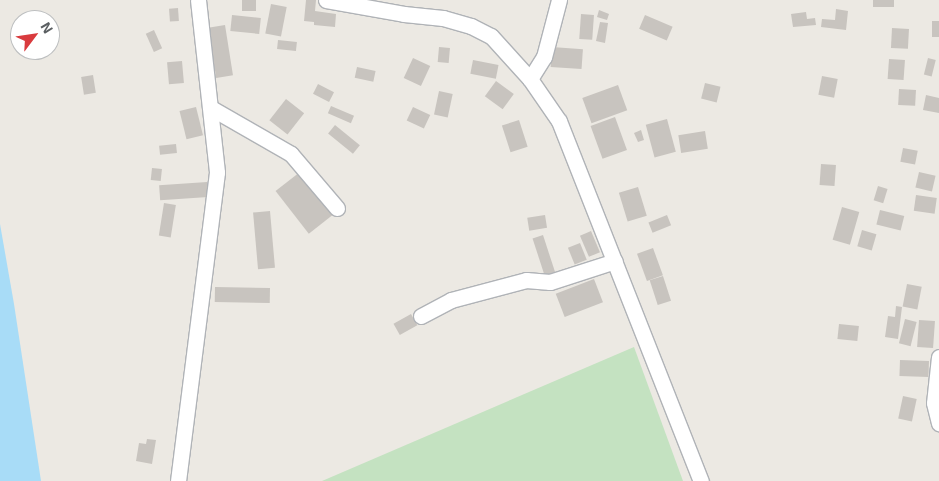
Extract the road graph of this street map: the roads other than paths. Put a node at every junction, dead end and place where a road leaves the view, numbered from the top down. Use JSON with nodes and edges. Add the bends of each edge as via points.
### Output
{"nodes":[{"id":1,"x":198,"y":0,"type":"edge"},
{"id":2,"x":326,"y":0,"type":"edge"},
{"id":3,"x":559,"y":0,"type":"edge"},
{"id":4,"x":530,"y":79,"type":"junction"},
{"id":5,"x":210,"y":108,"type":"junction"},
{"id":6,"x":337,"y":208,"type":"dead end"},
{"id":7,"x":615,"y":261,"type":"junction"},
{"id":8,"x":421,"y":316,"type":"dead end"},
{"id":9,"x":939,"y":357,"type":"edge"},
{"id":10,"x":939,"y":423,"type":"edge"},
{"id":11,"x":178,"y":481,"type":"edge"},
{"id":12,"x":701,"y":481,"type":"edge"}],
"edges":[{"from":1,"to":5,"type":"street"},
{"from":2,"to":4,"type":"street","via":[[443,18],[471,26],[491,36]]},
{"from":3,"to":4,"type":"street","via":[[544,58]]},
{"from":4,"to":7,"type":"street","via":[[559,122]]},
{"from":5,"to":6,"type":"street","via":[[291,154]]},
{"from":5,"to":11,"type":"street","via":[[217,172]]},
{"from":7,"to":8,"type":"street","via":[[550,282],[526,280],[451,300]]},
{"from":7,"to":12,"type":"street"},
{"from":9,"to":10,"type":"street","via":[[934,403]]}]}
